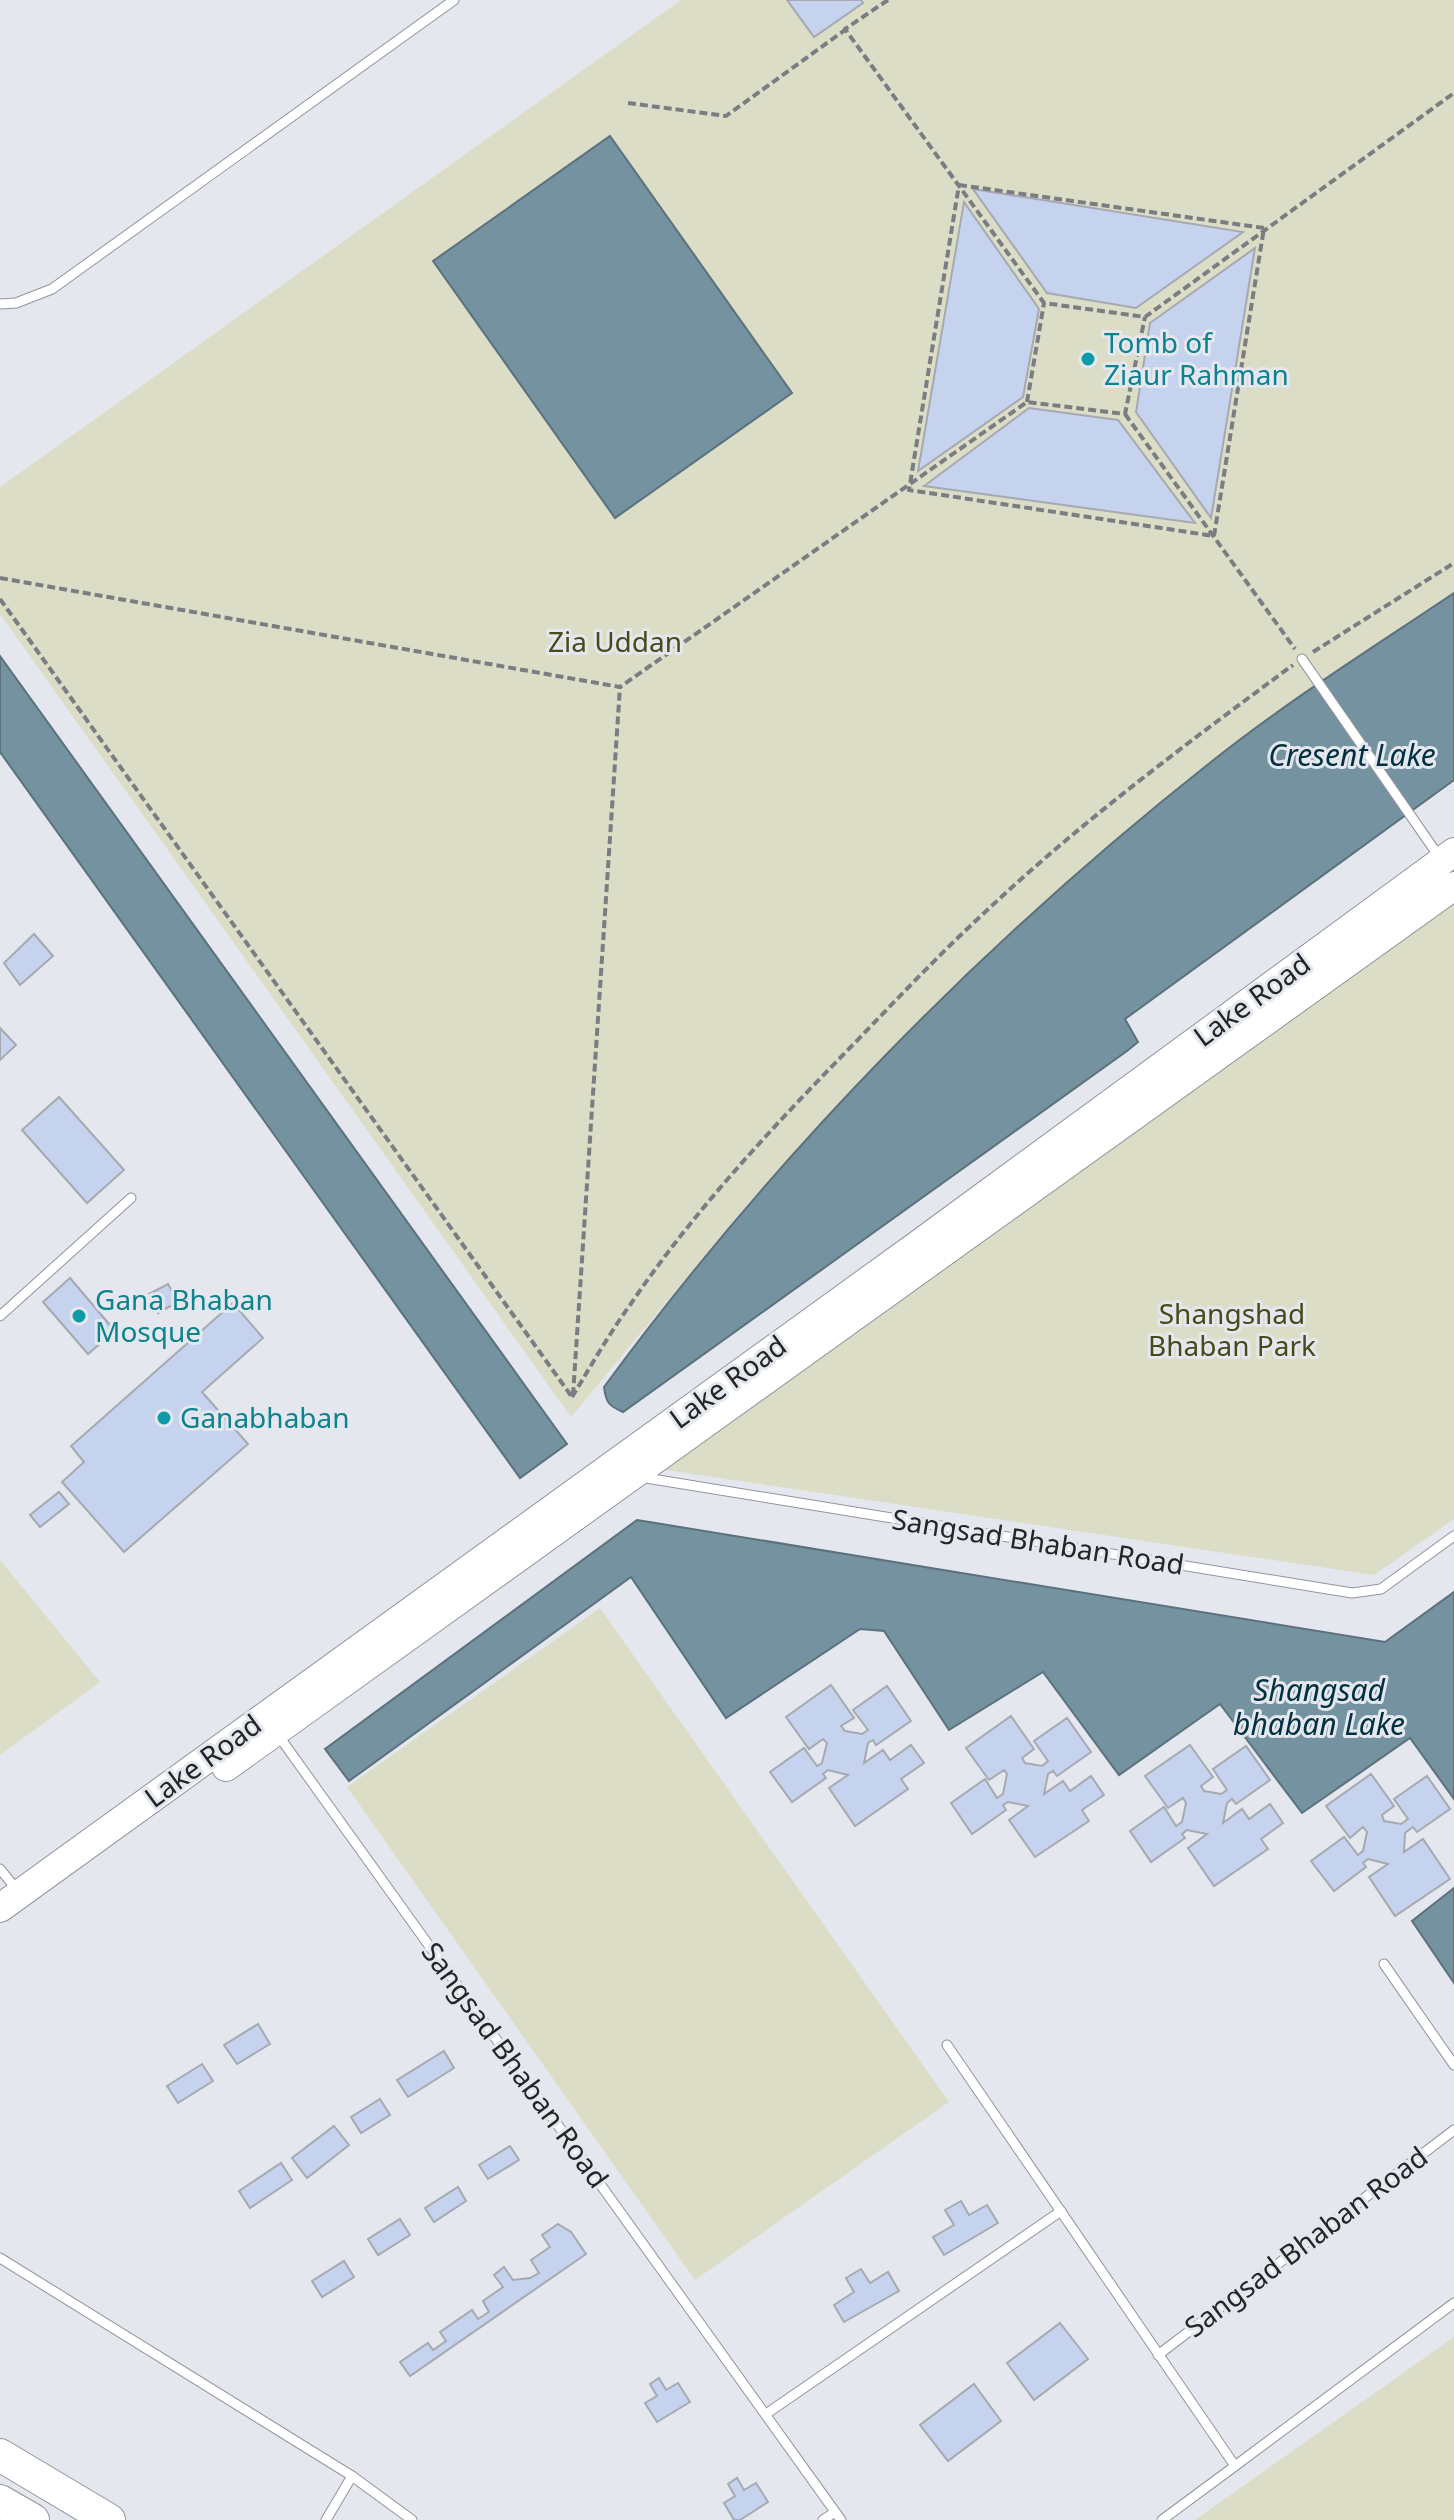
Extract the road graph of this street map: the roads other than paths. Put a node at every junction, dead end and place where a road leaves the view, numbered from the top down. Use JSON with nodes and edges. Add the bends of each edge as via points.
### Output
{"nodes":[{"id":1,"x":454,"y":0,"type":"edge"},
{"id":2,"x":0,"y":304,"type":"edge"},
{"id":3,"x":1302,"y":659,"type":"road end"},
{"id":4,"x":1448,"y":856,"type":"edge"},
{"id":5,"x":1454,"y":886,"type":"edge"},
{"id":6,"x":131,"y":1198,"type":"dead end"},
{"id":7,"x":0,"y":1316,"type":"edge"},
{"id":8,"x":620,"y":1473,"type":"junction"},
{"id":9,"x":1454,"y":1536,"type":"edge"},
{"id":10,"x":270,"y":1724,"type":"junction"},
{"id":11,"x":0,"y":1869,"type":"edge"},
{"id":12,"x":10,"y":1901,"type":"edge"},
{"id":13,"x":0,"y":1929,"type":"edge"},
{"id":14,"x":1384,"y":1964,"type":"dead end"},
{"id":15,"x":947,"y":2045,"type":"dead end"},
{"id":16,"x":1454,"y":2065,"type":"edge"},
{"id":17,"x":1454,"y":2130,"type":"edge"},
{"id":18,"x":1061,"y":2211,"type":"junction"},
{"id":19,"x":0,"y":2258,"type":"edge"},
{"id":20,"x":1454,"y":2303,"type":"edge"},
{"id":21,"x":1158,"y":2355,"type":"junction"},
{"id":22,"x":766,"y":2414,"type":"junction"},
{"id":23,"x":0,"y":2455,"type":"edge"},
{"id":24,"x":1235,"y":2466,"type":"junction"},
{"id":25,"x":352,"y":2476,"type":"junction"},
{"id":26,"x":0,"y":2501,"type":"edge"},
{"id":27,"x":838,"y":2516,"type":"edge"},
{"id":28,"x":33,"y":2520,"type":"edge"},
{"id":29,"x":109,"y":2520,"type":"edge"},
{"id":30,"x":326,"y":2520,"type":"edge"},
{"id":31,"x":412,"y":2520,"type":"edge"},
{"id":32,"x":823,"y":2520,"type":"edge"},
{"id":33,"x":1162,"y":2520,"type":"edge"}],
"edges":[{"from":1,"to":2,"type":"lane","via":[[52,289]]},
{"from":3,"to":4,"type":"lane"},
{"from":4,"to":8,"type":"main road","name":"Lake Road"},
{"from":5,"to":8,"type":"main road"},
{"from":6,"to":7,"type":"lane"},
{"from":8,"to":9,"type":"lane","name":"Sangsad Bhaban Road","via":[[1352,1593],[1381,1589]]},
{"from":8,"to":10,"type":"main road","name":"Lake Road"},
{"from":10,"to":12,"type":"main road","name":"Lake Road"},
{"from":10,"to":13,"type":"main road"},
{"from":10,"to":22,"type":"lane","name":"Sangsad Bhaban Road"},
{"from":11,"to":12,"type":"lane"},
{"from":14,"to":16,"type":"lane"},
{"from":15,"to":18,"type":"lane","name":"Sangsad Bhaban Road"},
{"from":17,"to":21,"type":"lane","name":"Sangsad Bhaban Road"},
{"from":18,"to":21,"type":"lane","name":"Sangsad Bhaban Road"},
{"from":18,"to":22,"type":"lane"},
{"from":19,"to":25,"type":"lane"},
{"from":20,"to":24,"type":"lane"},
{"from":21,"to":24,"type":"lane","name":"Sangsad Bhaban Road"},
{"from":22,"to":27,"type":"lane","name":"Sangsad Bhaban Road"},
{"from":23,"to":29,"type":"highway"},
{"from":24,"to":33,"type":"lane"},
{"from":25,"to":30,"type":"lane"},
{"from":25,"to":31,"type":"lane"},
{"from":26,"to":28,"type":"highway"},
{"from":27,"to":32,"type":"lane"}]}
